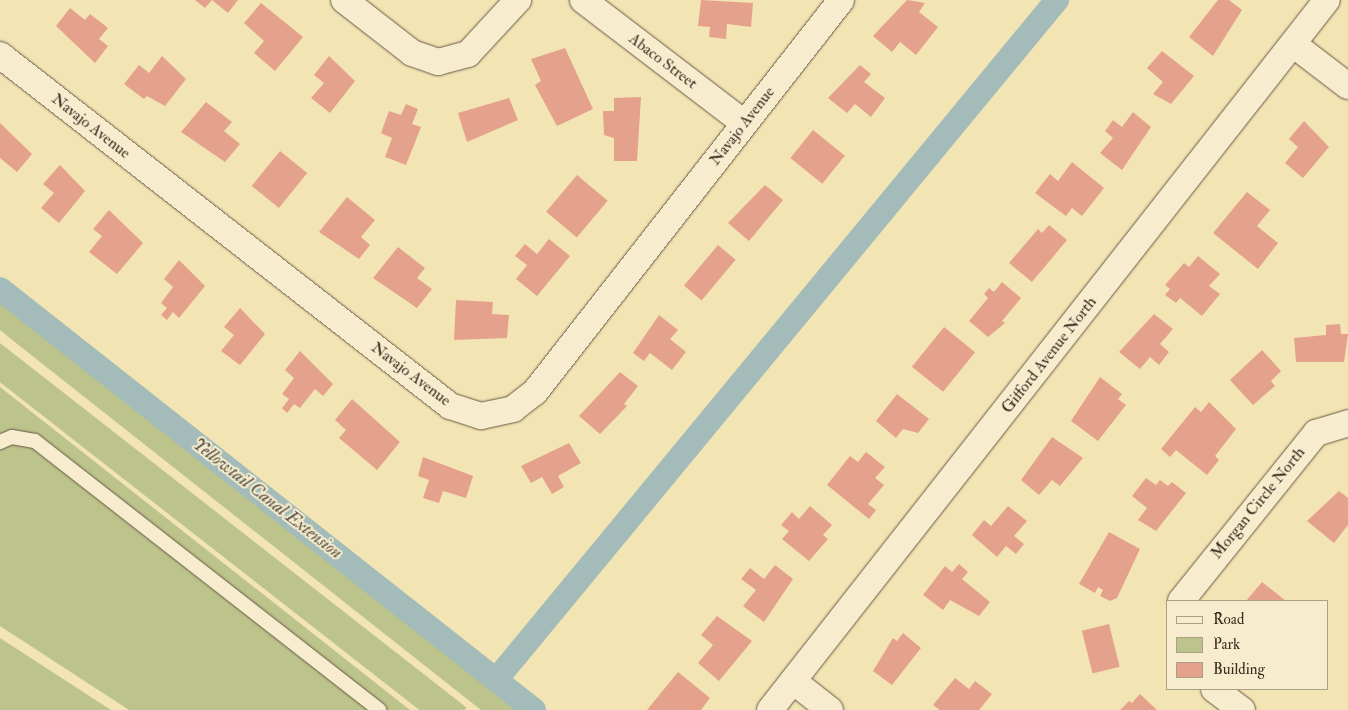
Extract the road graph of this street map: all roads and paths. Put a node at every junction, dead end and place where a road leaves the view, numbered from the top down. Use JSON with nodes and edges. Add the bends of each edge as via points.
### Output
{"nodes":[{"id":1,"x":344,"y":0,"type":"edge"},
{"id":2,"x":518,"y":0,"type":"edge"},
{"id":3,"x":583,"y":0,"type":"edge"},
{"id":4,"x":841,"y":0,"type":"edge"},
{"id":5,"x":1327,"y":0,"type":"edge"},
{"id":6,"x":1293,"y":44,"type":"junction"},
{"id":7,"x":0,"y":55,"type":"edge"},
{"id":8,"x":1348,"y":86,"type":"edge"},
{"id":9,"x":744,"y":123,"type":"junction"},
{"id":10,"x":1348,"y":423,"type":"edge"},
{"id":11,"x":0,"y":442,"type":"edge"},
{"id":12,"x":1182,"y":600,"type":"edge"},
{"id":13,"x":793,"y":681,"type":"junction"},
{"id":14,"x":1215,"y":690,"type":"edge"},
{"id":15,"x":379,"y":710,"type":"edge"},
{"id":16,"x":770,"y":710,"type":"edge"},
{"id":17,"x":830,"y":710,"type":"edge"},
{"id":18,"x":1242,"y":710,"type":"edge"}],
"edges":[{"from":1,"to":2,"type":"street","via":[[412,53],[438,62],[468,54]]},
{"from":3,"to":9,"type":"street","name":"Abaco Street"},
{"from":4,"to":9,"type":"street","name":"Navajo Avenue"},
{"from":5,"to":6,"type":"street","name":"Gifford Avenue North"},
{"from":6,"to":8,"type":"street"},
{"from":6,"to":13,"type":"street","name":"Gifford Avenue North"},
{"from":7,"to":9,"type":"street","name":"Navajo Avenue","via":[[450,406],[481,416],[513,409],[534,392]]},
{"from":10,"to":12,"type":"street","name":"Morgan Circle North","via":[[1316,433]]},
{"from":11,"to":15,"type":"lane","via":[[12,437],[35,441]]},
{"from":13,"to":16,"type":"street","name":"Gifford Avenue North"},
{"from":13,"to":17,"type":"street"},
{"from":14,"to":18,"type":"street"}]}
